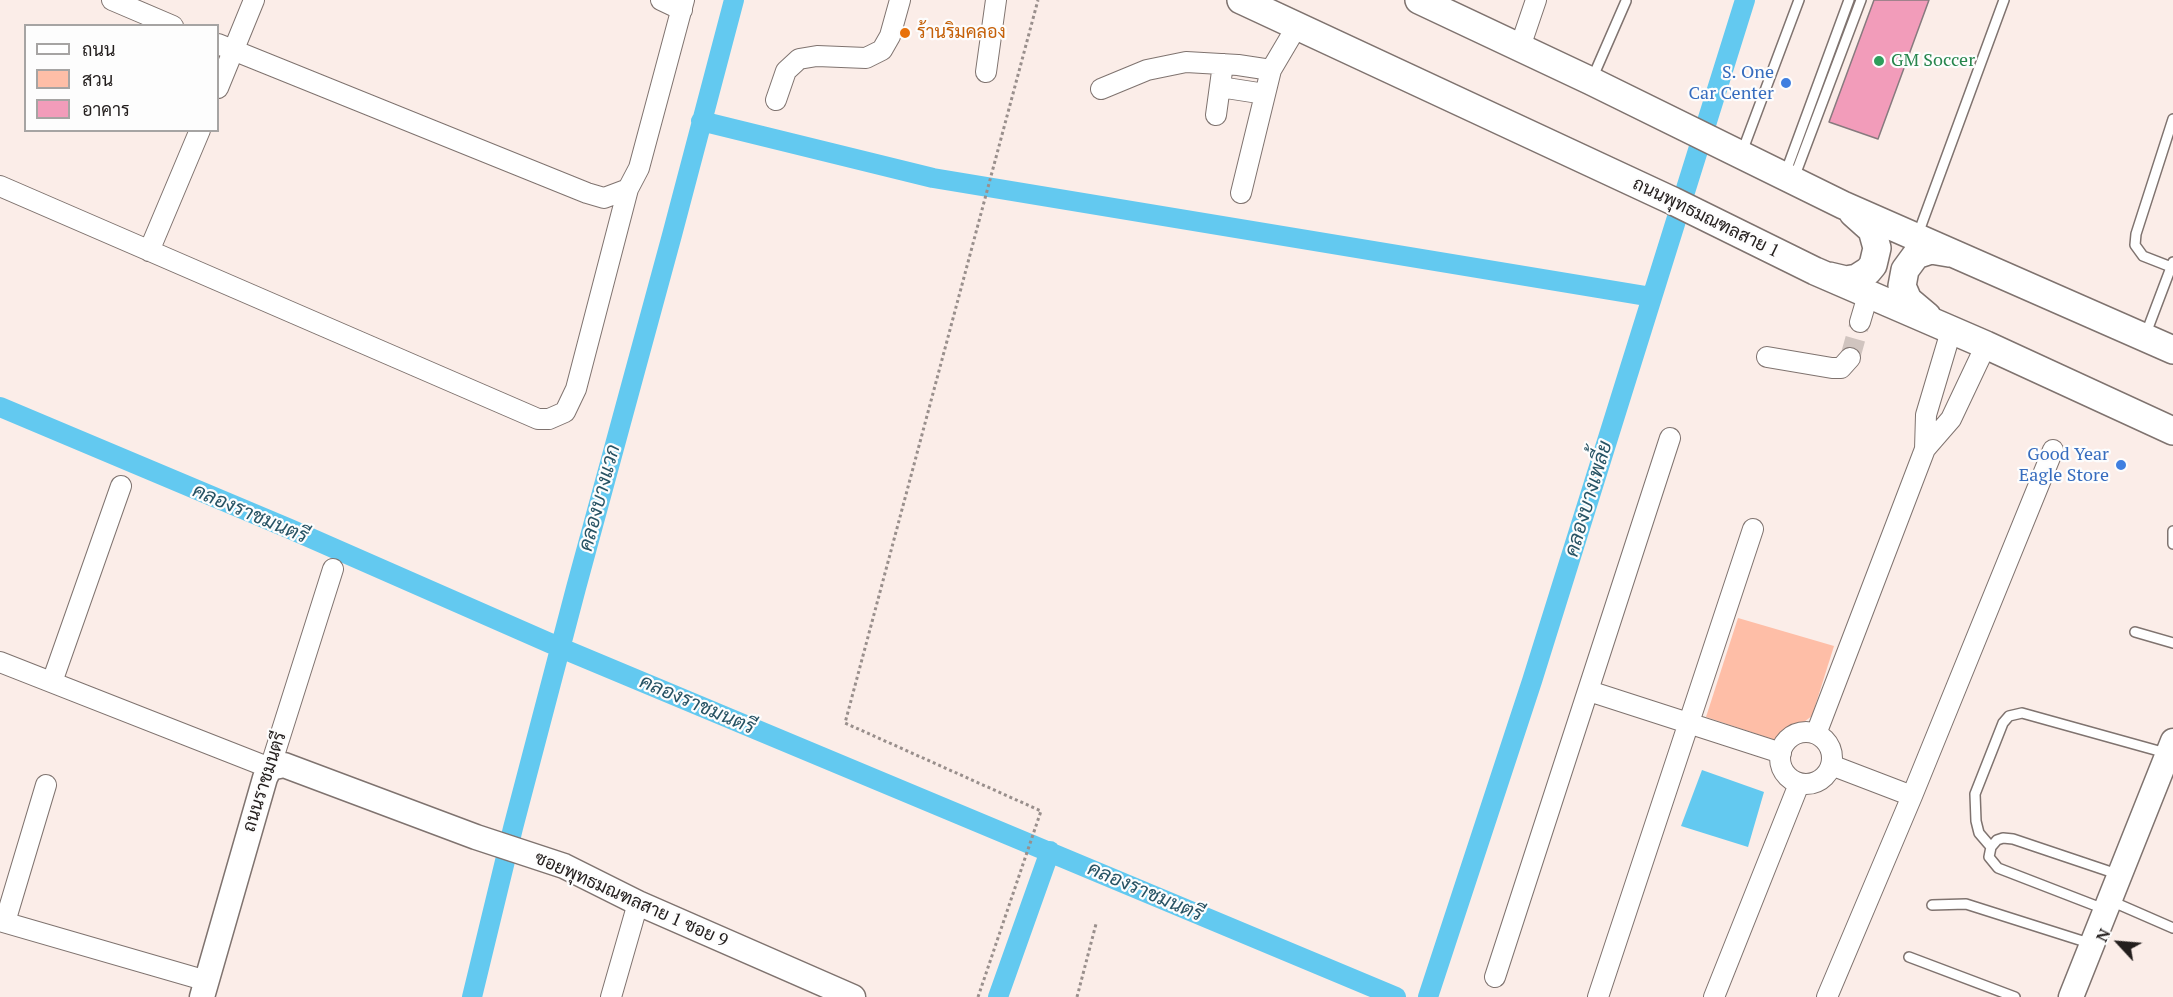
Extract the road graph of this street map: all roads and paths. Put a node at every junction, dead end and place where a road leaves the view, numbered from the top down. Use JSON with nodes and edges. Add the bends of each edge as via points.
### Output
{"nodes":[{"id":1,"x":112,"y":0,"type":"edge"},
{"id":2,"x":254,"y":0,"type":"edge"},
{"id":3,"x":661,"y":0,"type":"edge"},
{"id":4,"x":900,"y":0,"type":"edge"},
{"id":5,"x":996,"y":0,"type":"edge"},
{"id":6,"x":1038,"y":0,"type":"edge"},
{"id":7,"x":1241,"y":0,"type":"edge"},
{"id":8,"x":1419,"y":0,"type":"edge"},
{"id":9,"x":1536,"y":0,"type":"edge"},
{"id":10,"x":1799,"y":0,"type":"edge"},
{"id":11,"x":1849,"y":0,"type":"edge"},
{"id":12,"x":1861,"y":0,"type":"edge"},
{"id":13,"x":2004,"y":0,"type":"edge"},
{"id":14,"x":1626,"y":1,"type":"edge"},
{"id":15,"x":683,"y":5,"type":"edge"},
{"id":16,"x":168,"y":24,"type":"edge"},
{"id":17,"x":1297,"y":26,"type":"junction"},
{"id":18,"x":225,"y":47,"type":"edge"},
{"id":19,"x":1520,"y":47,"type":"junction"},
{"id":20,"x":1222,"y":64,"type":"junction"},
{"id":21,"x":1271,"y":70,"type":"junction"},
{"id":22,"x":986,"y":72,"type":"dead end"},
{"id":23,"x":1591,"y":81,"type":"junction"},
{"id":24,"x":219,"y":82,"type":"edge"},
{"id":25,"x":1220,"y":87,"type":"junction"},
{"id":26,"x":1101,"y":89,"type":"dead end"},
{"id":27,"x":1265,"y":94,"type":"junction"},
{"id":28,"x":776,"y":100,"type":"dead end"},
{"id":29,"x":1216,"y":115,"type":"dead end"},
{"id":30,"x":2173,"y":119,"type":"edge"},
{"id":31,"x":199,"y":132,"type":"edge"},
{"id":32,"x":1741,"y":156,"type":"junction"},
{"id":33,"x":1789,"y":178,"type":"junction"},
{"id":34,"x":0,"y":186,"type":"edge"},
{"id":35,"x":628,"y":189,"type":"junction"},
{"id":36,"x":1241,"y":193,"type":"dead end"},
{"id":37,"x":1843,"y":204,"type":"junction"},
{"id":38,"x":1917,"y":237,"type":"junction"},
{"id":39,"x":149,"y":251,"type":"junction"},
{"id":40,"x":1969,"y":260,"type":"junction"},
{"id":41,"x":2172,"y":265,"type":"edge"},
{"id":42,"x":1815,"y":271,"type":"junction"},
{"id":43,"x":1868,"y":295,"type":"junction"},
{"id":44,"x":1860,"y":322,"type":"tunnel mouth"},
{"id":45,"x":1944,"y":328,"type":"junction"},
{"id":46,"x":2144,"y":338,"type":"junction"},
{"id":47,"x":1986,"y":345,"type":"junction"},
{"id":48,"x":2173,"y":350,"type":"edge"},
{"id":49,"x":1767,"y":357,"type":"dead end"},
{"id":50,"x":1850,"y":358,"type":"dead end"},
{"id":51,"x":2173,"y":431,"type":"edge"},
{"id":52,"x":1670,"y":438,"type":"dead end"},
{"id":53,"x":1925,"y":449,"type":"junction"},
{"id":54,"x":2052,"y":450,"type":"dead end"},
{"id":55,"x":121,"y":486,"type":"dead end"},
{"id":56,"x":1752,"y":530,"type":"dead end"},
{"id":57,"x":2173,"y":531,"type":"edge"},
{"id":58,"x":2173,"y":544,"type":"edge"},
{"id":59,"x":333,"y":569,"type":"dead end"},
{"id":60,"x":2135,"y":632,"type":"dead end"},
{"id":61,"x":2173,"y":643,"type":"edge"},
{"id":62,"x":0,"y":662,"type":"edge"},
{"id":63,"x":52,"y":682,"type":"junction"},
{"id":64,"x":1589,"y":691,"type":"junction"},
{"id":65,"x":1688,"y":723,"type":"junction"},
{"id":66,"x":1816,"y":734,"type":"junction"},
{"id":67,"x":2171,"y":748,"type":"edge"},
{"id":68,"x":1781,"y":753,"type":"junction"},
{"id":69,"x":1831,"y":765,"type":"junction"},
{"id":70,"x":270,"y":768,"type":"junction"},
{"id":71,"x":1799,"y":784,"type":"junction"},
{"id":72,"x":46,"y":785,"type":"dead end"},
{"id":73,"x":1912,"y":796,"type":"junction"},
{"id":74,"x":1991,"y":848,"type":"junction"},
{"id":75,"x":2120,"y":875,"type":"junction"},
{"id":76,"x":638,"y":903,"type":"junction"},
{"id":77,"x":1932,"y":905,"type":"dead end"},
{"id":78,"x":2107,"y":905,"type":"junction"},
{"id":79,"x":2,"y":922,"type":"edge"},
{"id":80,"x":1096,"y":924,"type":"dead end"},
{"id":81,"x":2173,"y":928,"type":"edge"},
{"id":82,"x":2092,"y":944,"type":"junction"},
{"id":83,"x":1909,"y":957,"type":"dead end"},
{"id":84,"x":1495,"y":977,"type":"dead end"},
{"id":85,"x":204,"y":989,"type":"edge"},
{"id":86,"x":611,"y":997,"type":"edge"},
{"id":87,"x":853,"y":997,"type":"edge"},
{"id":88,"x":978,"y":997,"type":"edge"},
{"id":89,"x":1077,"y":997,"type":"edge"},
{"id":90,"x":1598,"y":997,"type":"edge"},
{"id":91,"x":1714,"y":997,"type":"edge"},
{"id":92,"x":1827,"y":997,"type":"edge"},
{"id":93,"x":2015,"y":997,"type":"edge"},
{"id":94,"x":2071,"y":997,"type":"edge"}],
"edges":[{"from":1,"to":16,"type":"street"},
{"from":2,"to":18,"type":"street"},
{"from":3,"to":15,"type":"street"},
{"from":4,"to":28,"type":"street","via":[[882,50],[866,58],[799,59],[786,71]]},
{"from":5,"to":22,"type":"street"},
{"from":6,"to":88,"type":"path","via":[[845,723],[1041,811]]},
{"from":7,"to":17,"type":"main road","name":"ถนนพุทธมณฑลสาย 1"},
{"from":8,"to":19,"type":"main road"},
{"from":9,"to":19,"type":"street"},
{"from":10,"to":32,"type":"lane"},
{"from":11,"to":33,"type":"lane"},
{"from":12,"to":33,"type":"lane"},
{"from":13,"to":38,"type":"lane"},
{"from":14,"to":23,"type":"lane"},
{"from":15,"to":35,"type":"street","via":[[639,168]]},
{"from":17,"to":21,"type":"street"},
{"from":17,"to":42,"type":"main road","name":"ถนนพุทธมณฑลสาย 1"},
{"from":18,"to":24,"type":"street"},
{"from":18,"to":35,"type":"street","via":[[587,193],[604,198]]},
{"from":19,"to":23,"type":"main road"},
{"from":20,"to":21,"type":"street"},
{"from":20,"to":25,"type":"street"},
{"from":20,"to":26,"type":"street","via":[[1167,64]]},
{"from":21,"to":27,"type":"street"},
{"from":23,"to":32,"type":"main road"},
{"from":25,"to":27,"type":"street"},
{"from":25,"to":29,"type":"street"},
{"from":27,"to":36,"type":"street"},
{"from":30,"to":41,"type":"lane","via":[[2135,244],[2143,256]]},
{"from":31,"to":39,"type":"street"},
{"from":32,"to":33,"type":"main road"},
{"from":33,"to":37,"type":"main road"},
{"from":34,"to":39,"type":"street"},
{"from":35,"to":39,"type":"street","via":[[576,389],[565,412],[549,419],[538,418]]},
{"from":37,"to":38,"type":"main road"},
{"from":37,"to":42,"type":"main road","via":[[1872,230],[1877,248],[1873,265],[1857,278],[1846,280]]},
{"from":38,"to":40,"type":"main road"},
{"from":40,"to":45,"type":"main road","via":[[1931,250],[1916,255],[1905,270],[1902,286],[1908,300]]},
{"from":40,"to":46,"type":"main road"},
{"from":41,"to":46,"type":"lane"},
{"from":42,"to":43,"type":"main road","name":"ถนนพุทธมณฑลสาย 1"},
{"from":43,"to":44,"type":"street"},
{"from":43,"to":45,"type":"main road","name":"ถนนพุทธมณฑลสาย 1"},
{"from":45,"to":47,"type":"main road","name":"ถนนพุทธมณฑลสาย 1"},
{"from":45,"to":53,"type":"street","via":[[1926,415]]},
{"from":46,"to":48,"type":"main road"},
{"from":47,"to":51,"type":"main road","name":"ถนนพุทธมณฑลสาย 1"},
{"from":47,"to":53,"type":"street","via":[[1951,419]]},
{"from":49,"to":50,"type":"street","via":[[1832,368],[1842,368]]},
{"from":52,"to":64,"type":"street"},
{"from":53,"to":66,"type":"street"},
{"from":54,"to":73,"type":"street"},
{"from":55,"to":63,"type":"street"},
{"from":56,"to":65,"type":"street"},
{"from":57,"to":58,"type":"lane"},
{"from":59,"to":70,"type":"street","name":"ถนนราชมนตรี"},
{"from":60,"to":61,"type":"lane"},
{"from":62,"to":63,"type":"street"},
{"from":63,"to":70,"type":"street"},
{"from":64,"to":65,"type":"street"},
{"from":64,"to":84,"type":"street"},
{"from":65,"to":68,"type":"street"},
{"from":65,"to":90,"type":"street"},
{"from":66,"to":68,"type":"street","via":[[1790,738]]},
{"from":66,"to":69,"type":"street","via":[[1829,747]]},
{"from":67,"to":74,"type":"lane","via":[[2022,713],[2009,716],[1975,794],[1979,833]]},
{"from":67,"to":75,"type":"street"},
{"from":68,"to":71,"type":"street","via":[[1784,772]]},
{"from":69,"to":71,"type":"street","via":[[1819,781]]},
{"from":69,"to":73,"type":"street"},
{"from":70,"to":76,"type":"street","name":"ซอยพุทธมณฑลสาย 1 ซอย 9","via":[[284,765],[564,866]]},
{"from":70,"to":85,"type":"street","name":"ถนนราชมนตรี"},
{"from":71,"to":91,"type":"street"},
{"from":72,"to":79,"type":"street"},
{"from":73,"to":92,"type":"street"},
{"from":74,"to":75,"type":"lane","via":[[1997,840],[2013,839]]},
{"from":74,"to":78,"type":"lane","via":[[1989,856],[1998,868]]},
{"from":75,"to":78,"type":"street"},
{"from":76,"to":86,"type":"street"},
{"from":76,"to":87,"type":"street","name":"ซอยพุทธมณฑลสาย 1 ซอย 9"},
{"from":77,"to":82,"type":"lane","via":[[1966,904]]},
{"from":78,"to":81,"type":"lane"},
{"from":78,"to":82,"type":"street"},
{"from":79,"to":85,"type":"street"},
{"from":80,"to":89,"type":"path"},
{"from":82,"to":94,"type":"street"},
{"from":83,"to":93,"type":"lane"}]}
